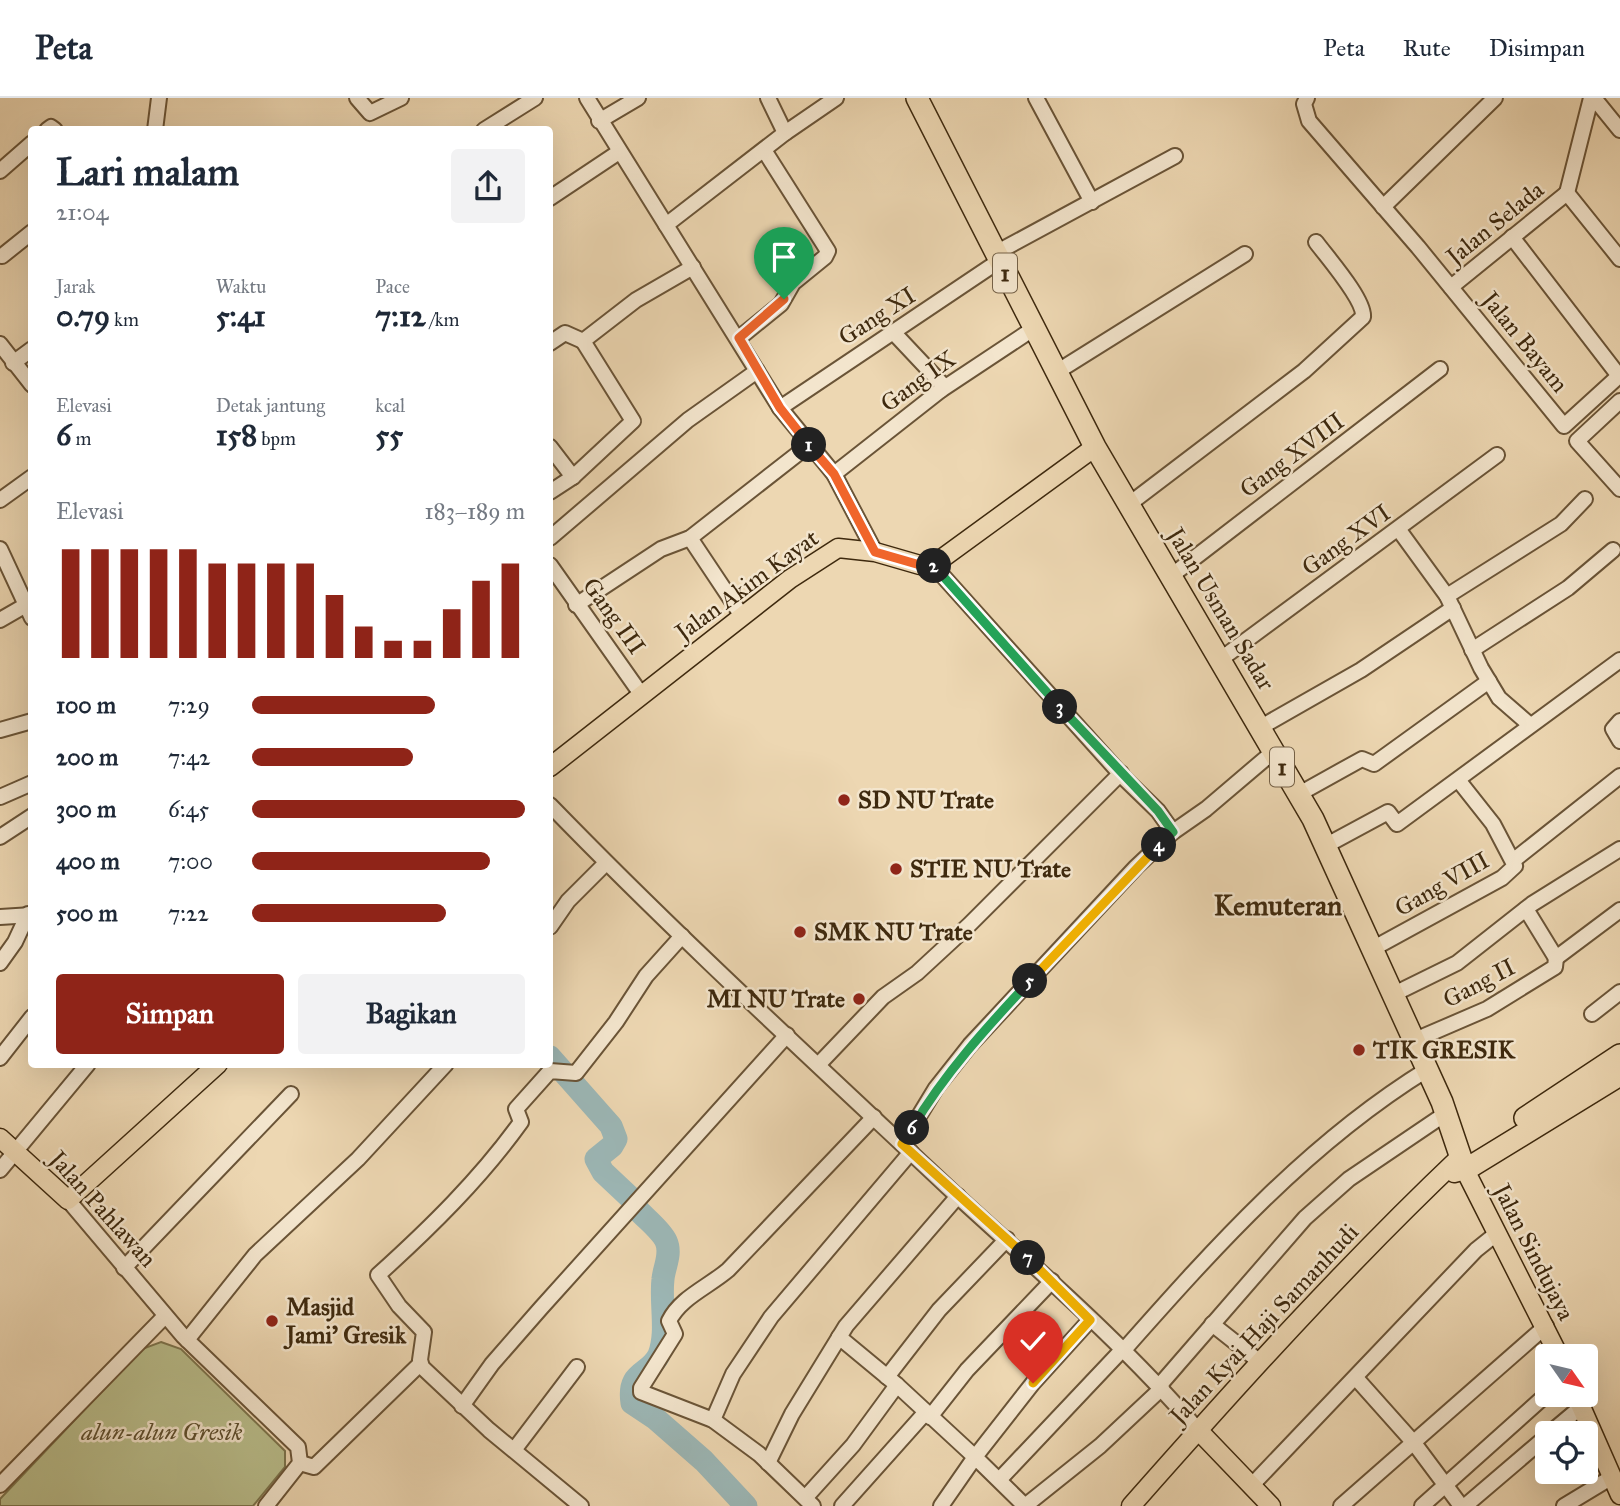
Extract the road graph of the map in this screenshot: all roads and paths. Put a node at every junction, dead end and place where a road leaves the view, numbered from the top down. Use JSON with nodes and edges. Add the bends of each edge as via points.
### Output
{"nodes":[{"id":1,"x":159,"y":98,"type":"edge"},
{"id":2,"x":357,"y":98,"type":"edge"},
{"id":3,"x":401,"y":98,"type":"edge"},
{"id":4,"x":535,"y":98,"type":"edge"},
{"id":5,"x":587,"y":98,"type":"edge"},
{"id":6,"x":638,"y":98,"type":"edge"},
{"id":7,"x":768,"y":98,"type":"edge"},
{"id":8,"x":836,"y":98,"type":"edge"},
{"id":9,"x":917,"y":98,"type":"edge"},
{"id":10,"x":1037,"y":98,"type":"edge"},
{"id":11,"x":1307,"y":98,"type":"edge"},
{"id":12,"x":1495,"y":98,"type":"edge"},
{"id":13,"x":1592,"y":98,"type":"edge"},
{"id":14,"x":599,"y":121,"type":"junction"},
{"id":15,"x":156,"y":126,"type":"edge"},
{"id":16,"x":490,"y":126,"type":"edge"},
{"id":17,"x":1619,"y":127,"type":"edge"},
{"id":18,"x":785,"y":132,"type":"junction"},
{"id":19,"x":28,"y":146,"type":"edge"},
{"id":20,"x":764,"y":150,"type":"junction"},
{"id":21,"x":619,"y":152,"type":"junction"},
{"id":22,"x":1175,"y":156,"type":"dead end"},
{"id":23,"x":0,"y":171,"type":"edge"},
{"id":24,"x":1567,"y":193,"type":"junction"},
{"id":25,"x":553,"y":196,"type":"edge"},
{"id":26,"x":1092,"y":202,"type":"junction"},
{"id":27,"x":1383,"y":206,"type":"junction"},
{"id":28,"x":666,"y":225,"type":"junction"},
{"id":29,"x":28,"y":235,"type":"edge"},
{"id":30,"x":1512,"y":237,"type":"junction"},
{"id":31,"x":1316,"y":242,"type":"dead end"},
{"id":32,"x":1245,"y":254,"type":"dead end"},
{"id":33,"x":1,"y":255,"type":"edge"},
{"id":34,"x":997,"y":258,"type":"junction"},
{"id":35,"x":1620,"y":259,"type":"edge"},
{"id":36,"x":693,"y":267,"type":"junction"},
{"id":37,"x":1451,"y":287,"type":"junction"},
{"id":38,"x":1033,"y":329,"type":"junction"},
{"id":39,"x":894,"y":333,"type":"junction"},
{"id":40,"x":739,"y":338,"type":"junction"},
{"id":41,"x":553,"y":341,"type":"edge"},
{"id":42,"x":583,"y":341,"type":"junction"},
{"id":43,"x":0,"y":344,"type":"edge"},
{"id":44,"x":28,"y":352,"type":"edge"},
{"id":45,"x":13,"y":363,"type":"junction"},
{"id":46,"x":1440,"y":369,"type":"dead end"},
{"id":47,"x":757,"y":371,"type":"junction"},
{"id":48,"x":1055,"y":373,"type":"junction"},
{"id":49,"x":1619,"y":375,"type":"edge"},
{"id":50,"x":28,"y":380,"type":"edge"},
{"id":51,"x":940,"y":390,"type":"junction"},
{"id":52,"x":1620,"y":401,"type":"edge"},
{"id":53,"x":780,"y":408,"type":"junction"},
{"id":54,"x":808,"y":445,"type":"junction"},
{"id":55,"x":1095,"y":447,"type":"junction"},
{"id":56,"x":553,"y":451,"type":"edge"},
{"id":57,"x":1497,"y":455,"type":"dead end"},
{"id":58,"x":834,"y":474,"type":"junction"},
{"id":59,"x":573,"y":477,"type":"junction"},
{"id":60,"x":28,"y":480,"type":"edge"},
{"id":61,"x":1620,"y":489,"type":"edge"},
{"id":62,"x":553,"y":490,"type":"edge"},
{"id":63,"x":1584,"y":499,"type":"dead end"},
{"id":64,"x":0,"y":500,"type":"edge"},
{"id":65,"x":1128,"y":505,"type":"junction"},
{"id":66,"x":1399,"y":530,"type":"junction"},
{"id":67,"x":553,"y":535,"type":"edge"},
{"id":68,"x":690,"y":538,"type":"junction"},
{"id":69,"x":0,"y":549,"type":"edge"},
{"id":70,"x":1613,"y":550,"type":"dead end"},
{"id":71,"x":875,"y":552,"type":"junction"},
{"id":72,"x":933,"y":565,"type":"junction"},
{"id":73,"x":553,"y":570,"type":"edge"},
{"id":74,"x":1171,"y":576,"type":"junction"},
{"id":75,"x":1450,"y":602,"type":"junction"},
{"id":76,"x":576,"y":605,"type":"junction"},
{"id":77,"x":28,"y":609,"type":"edge"},
{"id":78,"x":28,"y":611,"type":"edge"},
{"id":79,"x":742,"y":616,"type":"junction"},
{"id":80,"x":0,"y":620,"type":"edge"},
{"id":81,"x":1472,"y":650,"type":"junction"},
{"id":82,"x":1221,"y":659,"type":"junction"},
{"id":83,"x":1620,"y":660,"type":"edge"},
{"id":84,"x":1489,"y":681,"type":"junction"},
{"id":85,"x":641,"y":694,"type":"junction"},
{"id":86,"x":1620,"y":721,"type":"edge"},
{"id":87,"x":28,"y":722,"type":"edge"},
{"id":88,"x":1530,"y":725,"type":"junction"},
{"id":89,"x":1261,"y":727,"type":"junction"},
{"id":90,"x":0,"y":730,"type":"edge"},
{"id":91,"x":1620,"y":741,"type":"edge"},
{"id":92,"x":1273,"y":752,"type":"junction"},
{"id":93,"x":553,"y":765,"type":"edge"},
{"id":94,"x":1121,"y":773,"type":"junction"},
{"id":95,"x":1620,"y":776,"type":"edge"},
{"id":96,"x":1459,"y":781,"type":"junction"},
{"id":97,"x":28,"y":785,"type":"edge"},
{"id":98,"x":1298,"y":794,"type":"junction"},
{"id":99,"x":0,"y":797,"type":"edge"},
{"id":100,"x":553,"y":809,"type":"edge"},
{"id":101,"x":28,"y":819,"type":"edge"},
{"id":102,"x":1173,"y":832,"type":"junction"},
{"id":103,"x":0,"y":837,"type":"edge"},
{"id":104,"x":1325,"y":846,"type":"junction"},
{"id":105,"x":1620,"y":849,"type":"edge"},
{"id":106,"x":1514,"y":860,"type":"junction"},
{"id":107,"x":606,"y":863,"type":"junction"},
{"id":108,"x":1526,"y":909,"type":"junction"},
{"id":109,"x":1620,"y":909,"type":"edge"},
{"id":110,"x":28,"y":915,"type":"edge"},
{"id":111,"x":0,"y":917,"type":"edge"},
{"id":112,"x":28,"y":919,"type":"edge"},
{"id":113,"x":553,"y":923,"type":"edge"},
{"id":114,"x":682,"y":936,"type":"junction"},
{"id":115,"x":1374,"y":948,"type":"junction"},
{"id":116,"x":1556,"y":958,"type":"junction"},
{"id":117,"x":0,"y":963,"type":"edge"},
{"id":118,"x":1620,"y":992,"type":"edge"},
{"id":119,"x":1394,"y":994,"type":"junction"},
{"id":120,"x":1592,"y":1014,"type":"dead end"},
{"id":121,"x":28,"y":1022,"type":"edge"},
{"id":122,"x":787,"y":1035,"type":"junction"},
{"id":123,"x":1415,"y":1040,"type":"junction"},
{"id":124,"x":1620,"y":1055,"type":"edge"},
{"id":125,"x":0,"y":1058,"type":"edge"},
{"id":126,"x":819,"y":1064,"type":"junction"},
{"id":127,"x":85,"y":1068,"type":"edge"},
{"id":128,"x":214,"y":1068,"type":"edge"},
{"id":129,"x":442,"y":1068,"type":"edge"},
{"id":130,"x":1428,"y":1069,"type":"junction"},
{"id":131,"x":1620,"y":1075,"type":"edge"},
{"id":132,"x":291,"y":1094,"type":"dead end"},
{"id":133,"x":1445,"y":1114,"type":"junction"},
{"id":134,"x":874,"y":1117,"type":"junction"},
{"id":135,"x":0,"y":1138,"type":"edge"},
{"id":136,"x":906,"y":1148,"type":"junction"},
{"id":137,"x":17,"y":1152,"type":"junction"},
{"id":138,"x":1462,"y":1163,"type":"junction"},
{"id":139,"x":0,"y":1170,"type":"edge"},
{"id":140,"x":958,"y":1196,"type":"junction"},
{"id":141,"x":68,"y":1200,"type":"junction"},
{"id":142,"x":1496,"y":1234,"type":"junction"},
{"id":143,"x":1006,"y":1239,"type":"junction"},
{"id":144,"x":124,"y":1268,"type":"junction"},
{"id":145,"x":1052,"y":1281,"type":"junction"},
{"id":146,"x":164,"y":1316,"type":"junction"},
{"id":147,"x":1090,"y":1320,"type":"junction"},
{"id":148,"x":1212,"y":1324,"type":"junction"},
{"id":149,"x":1546,"y":1326,"type":"junction"},
{"id":150,"x":839,"y":1338,"type":"junction"},
{"id":151,"x":187,"y":1340,"type":"junction"},
{"id":152,"x":1554,"y":1344,"type":"edge"},
{"id":153,"x":1122,"y":1351,"type":"junction"},
{"id":154,"x":1260,"y":1362,"type":"junction"},
{"id":155,"x":421,"y":1364,"type":"junction"},
{"id":156,"x":577,"y":1367,"type":"dead end"},
{"id":157,"x":1356,"y":1378,"type":"junction"},
{"id":158,"x":892,"y":1381,"type":"junction"},
{"id":159,"x":1161,"y":1387,"type":"junction"},
{"id":160,"x":1535,"y":1405,"type":"edge"},
{"id":161,"x":461,"y":1406,"type":"junction"},
{"id":162,"x":1573,"y":1407,"type":"edge"},
{"id":163,"x":1581,"y":1407,"type":"edge"},
{"id":164,"x":928,"y":1415,"type":"junction"},
{"id":165,"x":713,"y":1420,"type":"junction"},
{"id":166,"x":1561,"y":1421,"type":"edge"},
{"id":167,"x":1198,"y":1430,"type":"junction"},
{"id":168,"x":1414,"y":1443,"type":"junction"},
{"id":169,"x":1535,"y":1447,"type":"edge"},
{"id":170,"x":514,"y":1450,"type":"junction"},
{"id":171,"x":975,"y":1457,"type":"junction"},
{"id":172,"x":300,"y":1463,"type":"junction"},
{"id":173,"x":768,"y":1464,"type":"junction"},
{"id":174,"x":1612,"y":1477,"type":"junction"},
{"id":175,"x":1000,"y":1479,"type":"junction"},
{"id":176,"x":0,"y":1485,"type":"edge"},
{"id":177,"x":1252,"y":1485,"type":"junction"},
{"id":178,"x":1446,"y":1486,"type":"junction"},
{"id":179,"x":1620,"y":1495,"type":"edge"},
{"id":180,"x":809,"y":1501,"type":"edge"},
{"id":181,"x":1269,"y":1505,"type":"edge"},
{"id":182,"x":266,"y":1506,"type":"edge"},
{"id":183,"x":581,"y":1506,"type":"edge"},
{"id":184,"x":842,"y":1506,"type":"edge"},
{"id":185,"x":941,"y":1506,"type":"edge"},
{"id":186,"x":1025,"y":1506,"type":"edge"},
{"id":187,"x":1131,"y":1506,"type":"edge"},
{"id":188,"x":1340,"y":1506,"type":"edge"},
{"id":189,"x":1422,"y":1506,"type":"edge"},
{"id":190,"x":1463,"y":1506,"type":"edge"},
{"id":191,"x":1564,"y":1506,"type":"edge"}],
"edges":[{"from":1,"to":15,"type":"street"},
{"from":2,"to":3,"type":"street","via":[[370,113]]},
{"from":4,"to":16,"type":"street"},
{"from":5,"to":14,"type":"street"},
{"from":6,"to":14,"type":"street"},
{"from":7,"to":18,"type":"street"},
{"from":8,"to":18,"type":"street"},
{"from":9,"to":34,"type":"highway","name":"Jalan Usman Sadar","number":"1"},
{"from":10,"to":26,"type":"street"},
{"from":11,"to":27,"type":"street","name":"Jalan Bayam","via":[[1304,104],[1309,121]]},
{"from":12,"to":27,"type":"street"},
{"from":13,"to":17,"type":"street"},
{"from":13,"to":24,"type":"street"},
{"from":14,"to":21,"type":"street"},
{"from":18,"to":20,"type":"street"},
{"from":19,"to":23,"type":"street"},
{"from":20,"to":28,"type":"street"},
{"from":20,"to":40,"type":"street","via":[[828,251],[793,283],[781,304]]},
{"from":21,"to":25,"type":"street"},
{"from":21,"to":28,"type":"street"},
{"from":22,"to":26,"type":"street","name":"Gang XI"},
{"from":24,"to":30,"type":"street","name":"Jalan Selada"},
{"from":24,"to":35,"type":"street"},
{"from":26,"to":34,"type":"street","name":"Gang XI"},
{"from":27,"to":37,"type":"street","name":"Jalan Bayam"},
{"from":28,"to":36,"type":"street"},
{"from":29,"to":33,"type":"street"},
{"from":30,"to":37,"type":"street","name":"Jalan Selada"},
{"from":30,"to":49,"type":"street"},
{"from":31,"to":65,"type":"street","via":[[1356,298],[1363,317],[1304,371]]},
{"from":32,"to":48,"type":"street"},
{"from":34,"to":38,"type":"highway","name":"Jalan Usman Sadar","number":"1"},
{"from":34,"to":39,"type":"street","name":"Gang XI"},
{"from":36,"to":40,"type":"street"},
{"from":36,"to":42,"type":"street","via":[[636,300]]},
{"from":37,"to":49,"type":"street","name":"Jalan Bayam","via":[[1564,426]]},
{"from":38,"to":48,"type":"highway","name":"Jalan Usman Sadar","number":"1"},
{"from":38,"to":51,"type":"street","name":"Gang IX"},
{"from":39,"to":51,"type":"street","via":[[942,384]]},
{"from":39,"to":53,"type":"street","name":"Gang XI"},
{"from":40,"to":47,"type":"street"},
{"from":41,"to":42,"type":"street","via":[[565,334]]},
{"from":42,"to":59,"type":"street","via":[[633,421]]},
{"from":43,"to":45,"type":"street"},
{"from":44,"to":45,"type":"street"},
{"from":45,"to":50,"type":"street"},
{"from":46,"to":74,"type":"street","name":"Gang XVIII"},
{"from":47,"to":53,"type":"street"},
{"from":47,"to":67,"type":"street","via":[[688,420]]},
{"from":48,"to":55,"type":"highway","name":"Jalan Usman Sadar","number":"1"},
{"from":51,"to":58,"type":"street","name":"Gang IX"},
{"from":52,"to":61,"type":"street","via":[[1577,441]]},
{"from":53,"to":54,"type":"street"},
{"from":54,"to":58,"type":"street"},
{"from":54,"to":68,"type":"street"},
{"from":55,"to":65,"type":"highway","name":"Jalan Usman Sadar","number":"1"},
{"from":55,"to":72,"type":"main road"},
{"from":56,"to":59,"type":"street"},
{"from":57,"to":66,"type":"street","name":"Gang XVI"},
{"from":58,"to":71,"type":"street"},
{"from":59,"to":62,"type":"street"},
{"from":60,"to":64,"type":"street"},
{"from":63,"to":75,"type":"street","via":[[1562,524]]},
{"from":65,"to":74,"type":"highway","name":"Jalan Usman Sadar","number":"1"},
{"from":66,"to":75,"type":"street"},
{"from":66,"to":82,"type":"street","name":"Gang XVI"},
{"from":68,"to":76,"type":"street","via":[[661,549]]},
{"from":68,"to":79,"type":"street"},
{"from":69,"to":77,"type":"street"},
{"from":70,"to":81,"type":"street","via":[[1568,588]]},
{"from":71,"to":72,"type":"main road","name":"Jalan Akim Kayat"},
{"from":71,"to":79,"type":"main road","name":"Jalan Akim Kayat","via":[[838,548]]},
{"from":72,"to":94,"type":"street"},
{"from":73,"to":76,"type":"street","name":"Gang III"},
{"from":74,"to":82,"type":"highway","name":"Jalan Usman Sadar","number":"1"},
{"from":75,"to":81,"type":"street"},
{"from":75,"to":89,"type":"street","via":[[1361,670]]},
{"from":76,"to":85,"type":"street","name":"Gang III"},
{"from":78,"to":80,"type":"street"},
{"from":79,"to":85,"type":"main road","name":"Jalan Akim Kayat"},
{"from":81,"to":84,"type":"street"},
{"from":82,"to":89,"type":"highway","name":"Jalan Usman Sadar","number":"1"},
{"from":83,"to":88,"type":"street"},
{"from":84,"to":88,"type":"street","via":[[1499,698]]},
{"from":84,"to":98,"type":"street","via":[[1374,764],[1362,759]]},
{"from":85,"to":93,"type":"main road","name":"Jalan Akim Kayat"},
{"from":86,"to":91,"type":"street","via":[[1613,729]]},
{"from":87,"to":90,"type":"street"},
{"from":88,"to":96,"type":"street"},
{"from":89,"to":92,"type":"highway","name":"Jalan Usman Sadar","number":"1"},
{"from":92,"to":98,"type":"highway","name":"Jalan Usman Sadar","number":"1"},
{"from":92,"to":102,"type":"street"},
{"from":94,"to":102,"type":"street"},
{"from":94,"to":126,"type":"street","via":[[969,925],[883,997]]},
{"from":95,"to":106,"type":"street"},
{"from":96,"to":104,"type":"street","via":[[1397,824],[1388,813]]},
{"from":96,"to":106,"type":"street","name":"Gang VIII"},
{"from":97,"to":99,"type":"street"},
{"from":98,"to":104,"type":"highway","name":"Jalan Usman Sadar","number":"1"},
{"from":100,"to":107,"type":"street"},
{"from":101,"to":103,"type":"street"},
{"from":102,"to":136,"type":"street","via":[[970,1045],[936,1088]]},
{"from":104,"to":115,"type":"highway","name":"Jalan Usman Sadar","number":"1"},
{"from":105,"to":108,"type":"street"},
{"from":106,"to":115,"type":"street","name":"Gang VIII","via":[[1515,866],[1502,878]]},
{"from":107,"to":113,"type":"street"},
{"from":107,"to":114,"type":"street"},
{"from":108,"to":116,"type":"street"},
{"from":108,"to":119,"type":"street","via":[[1457,963]]},
{"from":109,"to":116,"type":"street"},
{"from":110,"to":111,"type":"street"},
{"from":112,"to":117,"type":"street"},
{"from":114,"to":122,"type":"street"},
{"from":114,"to":155,"type":"street","via":[[646,976],[574,1074],[550,1071],[543,1076],[516,1109],[521,1122],[500,1150],[422,1235],[378,1275],[424,1332]]},
{"from":115,"to":119,"type":"highway","name":"Jalan Usman Sadar","number":"1"},
{"from":116,"to":123,"type":"street","name":"Gang II","via":[[1555,967],[1488,1009]]},
{"from":118,"to":120,"type":"street"},
{"from":119,"to":123,"type":"highway","name":"Jalan Usman Sadar","number":"1"},
{"from":121,"to":125,"type":"street"},
{"from":122,"to":126,"type":"street"},
{"from":122,"to":161,"type":"street","via":[[492,1364]]},
{"from":123,"to":130,"type":"highway","name":"Jalan Usman Sadar","number":"1"},
{"from":124,"to":138,"type":"highway"},
{"from":126,"to":134,"type":"street"},
{"from":127,"to":137,"type":"street"},
{"from":128,"to":141,"type":"main road"},
{"from":129,"to":151,"type":"street","via":[[358,1159],[255,1255]]},
{"from":130,"to":133,"type":"highway","name":"Jalan Usman Sadar","number":"1"},
{"from":130,"to":153,"type":"street","via":[[1391,1092],[1248,1213]]},
{"from":131,"to":138,"type":"highway"},
{"from":132,"to":144,"type":"street"},
{"from":133,"to":138,"type":"highway","name":"Jalan Usman Sadar","number":"1"},
{"from":133,"to":148,"type":"street","via":[[1340,1187],[1284,1240]]},
{"from":134,"to":136,"type":"street"},
{"from":134,"to":165,"type":"street","via":[[728,1270],[676,1306],[669,1321],[675,1334],[643,1381],[641,1392]]},
{"from":135,"to":137,"type":"main road","name":"Jalan Pahlawan"},
{"from":136,"to":140,"type":"street"},
{"from":136,"to":165,"type":"street","via":[[842,1237],[771,1317],[733,1374]]},
{"from":137,"to":139,"type":"street"},
{"from":137,"to":141,"type":"main road","name":"Jalan Pahlawan"},
{"from":138,"to":142,"type":"main road","name":"Jalan Sindujaya"},
{"from":138,"to":154,"type":"main road","name":"Jalan Kyai Haji Samanhudi","via":[[1436,1180]]},
{"from":140,"to":143,"type":"street"},
{"from":140,"to":150,"type":"street"},
{"from":141,"to":144,"type":"street","name":"Jalan Pahlawan"},
{"from":142,"to":149,"type":"main road","name":"Jalan Sindujaya"},
{"from":142,"to":157,"type":"street"},
{"from":143,"to":145,"type":"street"},
{"from":143,"to":158,"type":"street","via":[[939,1310]]},
{"from":144,"to":146,"type":"street","name":"Jalan Pahlawan"},
{"from":145,"to":147,"type":"street"},
{"from":145,"to":164,"type":"street"},
{"from":146,"to":151,"type":"street","name":"Jalan Pahlawan"},
{"from":146,"to":176,"type":"street"},
{"from":147,"to":153,"type":"street"},
{"from":147,"to":171,"type":"street"},
{"from":148,"to":154,"type":"street"},
{"from":148,"to":159,"type":"street"},
{"from":149,"to":152,"type":"main road","name":"Jalan Sindujaya"},
{"from":149,"to":168,"type":"street"},
{"from":150,"to":158,"type":"street"},
{"from":150,"to":173,"type":"street","via":[[792,1414]]},
{"from":151,"to":172,"type":"street","name":"Jalan Pahlawan","via":[[298,1447]]},
{"from":153,"to":159,"type":"street"},
{"from":153,"to":175,"type":"street"},
{"from":154,"to":167,"type":"main road","name":"Jalan Kyai Haji Samanhudi"},
{"from":155,"to":161,"type":"street"},
{"from":155,"to":172,"type":"street","via":[[314,1467]]},
{"from":156,"to":170,"type":"street"},
{"from":157,"to":168,"type":"street"},
{"from":157,"to":177,"type":"street"},
{"from":158,"to":164,"type":"street"},
{"from":158,"to":180,"type":"street","via":[[853,1445]]},
{"from":159,"to":167,"type":"street"},
{"from":159,"to":186,"type":"street","via":[[1100,1446]]},
{"from":160,"to":178,"type":"street"},
{"from":161,"to":170,"type":"street"},
{"from":162,"to":166,"type":"street"},
{"from":163,"to":174,"type":"main road"},
{"from":164,"to":171,"type":"street"},
{"from":164,"to":184,"type":"street"},
{"from":165,"to":173,"type":"street"},
{"from":167,"to":177,"type":"main road"},
{"from":167,"to":187,"type":"main road","name":"Jalan Kyai Haji Samanhudi"},
{"from":168,"to":178,"type":"street"},
{"from":168,"to":188,"type":"street"},
{"from":169,"to":190,"type":"street"},
{"from":170,"to":183,"type":"street"},
{"from":171,"to":175,"type":"street"},
{"from":171,"to":185,"type":"street"},
{"from":172,"to":182,"type":"street"},
{"from":173,"to":180,"type":"street"},
{"from":174,"to":179,"type":"main road"},
{"from":174,"to":191,"type":"street"},
{"from":175,"to":186,"type":"street"},
{"from":177,"to":181,"type":"main road"},
{"from":178,"to":189,"type":"street"},
{"from":178,"to":190,"type":"street"}]}
